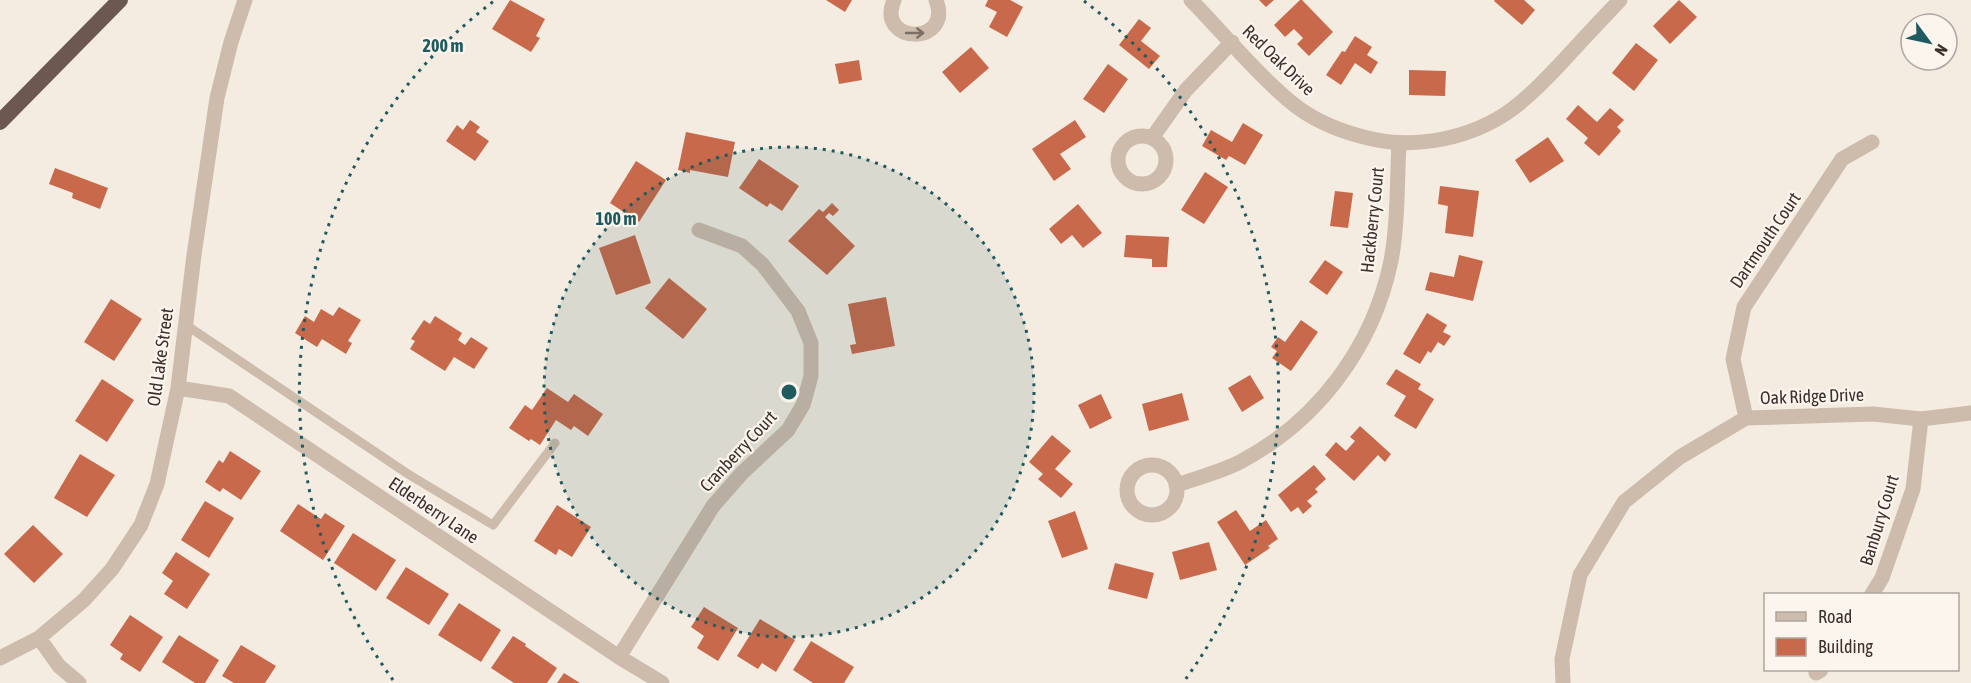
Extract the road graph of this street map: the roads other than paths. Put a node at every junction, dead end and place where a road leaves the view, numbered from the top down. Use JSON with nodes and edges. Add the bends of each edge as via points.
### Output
{"nodes":[{"id":1,"x":120,"y":0,"type":"edge"},
{"id":2,"x":244,"y":0,"type":"edge"},
{"id":3,"x":894,"y":0,"type":"edge"},
{"id":4,"x":936,"y":0,"type":"edge"},
{"id":5,"x":1191,"y":0,"type":"edge"},
{"id":6,"x":1613,"y":2,"type":"edge"},
{"id":7,"x":1232,"y":42,"type":"junction"},
{"id":8,"x":0,"y":122,"type":"edge"},
{"id":9,"x":1152,"y":138,"type":"dead end"},
{"id":10,"x":1872,"y":141,"type":"dead end"},
{"id":11,"x":1399,"y":143,"type":"junction"},
{"id":12,"x":699,"y":230,"type":"dead end"},
{"id":13,"x":186,"y":325,"type":"junction"},
{"id":14,"x":178,"y":388,"type":"junction"},
{"id":15,"x":1971,"y":413,"type":"edge"},
{"id":16,"x":1746,"y":418,"type":"junction"},
{"id":17,"x":1921,"y":419,"type":"junction"},
{"id":18,"x":555,"y":443,"type":"dead end"},
{"id":19,"x":1176,"y":485,"type":"dead end"},
{"id":20,"x":1873,"y":593,"type":"edge"},
{"id":21,"x":39,"y":638,"type":"junction"},
{"id":22,"x":619,"y":657,"type":"junction"},
{"id":23,"x":0,"y":658,"type":"edge"},
{"id":24,"x":79,"y":683,"type":"edge"},
{"id":25,"x":662,"y":683,"type":"edge"},
{"id":26,"x":1563,"y":683,"type":"edge"}],
"edges":[{"from":1,"to":8,"type":"highway"},
{"from":2,"to":13,"type":"street","name":"Old Lake Street","via":[[217,98]]},
{"from":3,"to":4,"type":"street","one_way":true,"via":[[894,22],[905,33],[915,35],[929,31],[936,23]]},
{"from":5,"to":7,"type":"street","name":"Red Oak Drive"},
{"from":6,"to":11,"type":"street","name":"Red Oak Drive","via":[[1536,89],[1509,111],[1459,135]]},
{"from":7,"to":9,"type":"street","via":[[1186,90]]},
{"from":7,"to":11,"type":"street","name":"Red Oak Drive","via":[[1283,95],[1315,119],[1351,134]]},
{"from":10,"to":16,"type":"street","name":"Dartmouth Court","via":[[1842,159],[1744,308],[1733,359]]},
{"from":11,"to":19,"type":"street","name":"Hackberry Court","via":[[1394,233],[1387,277],[1364,337],[1346,368],[1306,415],[1269,445],[1219,471]]},
{"from":12,"to":22,"type":"street","name":"Cranberry Court","via":[[742,246],[763,265],[798,311],[811,343],[811,376],[803,405],[788,430],[713,506]]},
{"from":13,"to":14,"type":"street","name":"Old Lake Street"},
{"from":13,"to":18,"type":"lane","via":[[398,468],[493,525]]},
{"from":14,"to":21,"type":"street","name":"Old Lake Street","via":[[157,484],[141,525],[112,569],[84,600]]},
{"from":14,"to":22,"type":"street","name":"Elderberry Lane","via":[[229,396]]},
{"from":15,"to":17,"type":"street","name":"Oak Ridge Drive"},
{"from":16,"to":17,"type":"street","name":"Oak Ridge Drive","via":[[1873,414]]},
{"from":16,"to":26,"type":"street","name":"Oak Ridge Drive","via":[[1680,457],[1624,502],[1580,575],[1562,659]]},
{"from":17,"to":20,"type":"street","name":"Banbury Court","via":[[1913,489],[1882,578]]},
{"from":21,"to":23,"type":"street","name":"Old Lake Street"},
{"from":21,"to":24,"type":"street","via":[[59,666]]},
{"from":22,"to":25,"type":"street","name":"Elderberry Lane"}]}
